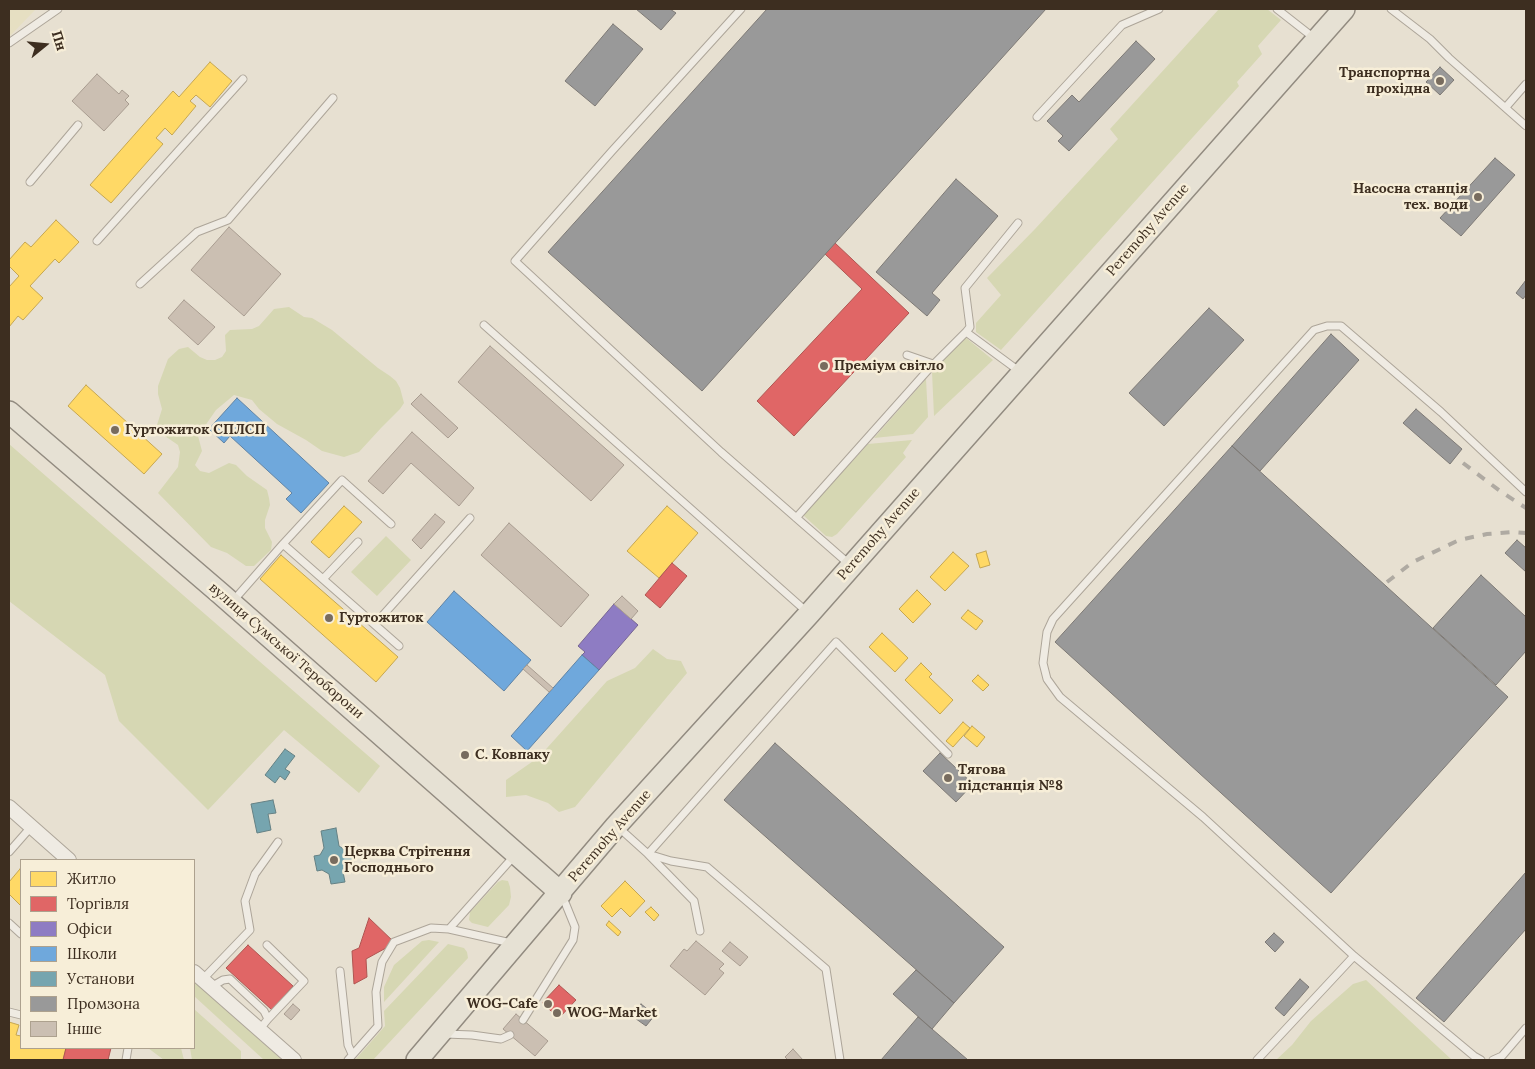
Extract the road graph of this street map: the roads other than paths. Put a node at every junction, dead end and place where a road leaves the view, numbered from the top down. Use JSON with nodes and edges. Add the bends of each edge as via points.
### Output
{"nodes":[{"id":1,"x":58,"y":9,"type":"edge"},
{"id":2,"x":742,"y":9,"type":"edge"},
{"id":3,"x":1159,"y":9,"type":"edge"},
{"id":4,"x":1276,"y":9,"type":"edge"},
{"id":5,"x":1344,"y":9,"type":"edge"},
{"id":6,"x":1392,"y":9,"type":"edge"},
{"id":7,"x":1316,"y":40,"type":"junction"},
{"id":8,"x":9,"y":43,"type":"edge"},
{"id":9,"x":243,"y":79,"type":"dead end"},
{"id":10,"x":1526,"y":84,"type":"edge"},
{"id":11,"x":333,"y":98,"type":"dead end"},
{"id":12,"x":1506,"y":108,"type":"junction"},
{"id":13,"x":1037,"y":116,"type":"dead end"},
{"id":14,"x":78,"y":125,"type":"dead end"},
{"id":15,"x":1526,"y":126,"type":"edge"},
{"id":16,"x":30,"y":182,"type":"dead end"},
{"id":17,"x":1018,"y":223,"type":"dead end"},
{"id":18,"x":97,"y":241,"type":"dead end"},
{"id":19,"x":140,"y":284,"type":"dead end"},
{"id":20,"x":484,"y":325,"type":"dead end"},
{"id":21,"x":966,"y":332,"type":"junction"},
{"id":22,"x":907,"y":355,"type":"dead end"},
{"id":23,"x":933,"y":364,"type":"junction"},
{"id":24,"x":1021,"y":373,"type":"junction"},
{"id":25,"x":9,"y":412,"type":"edge"},
{"id":26,"x":1526,"y":492,"type":"edge"},
{"id":27,"x":470,"y":518,"type":"dead end"},
{"id":28,"x":796,"y":518,"type":"junction"},
{"id":29,"x":391,"y":524,"type":"dead end"},
{"id":30,"x":358,"y":542,"type":"dead end"},
{"id":31,"x":284,"y":544,"type":"junction"},
{"id":32,"x":852,"y":565,"type":"junction"},
{"id":33,"x":323,"y":579,"type":"junction"},
{"id":34,"x":231,"y":603,"type":"junction"},
{"id":35,"x":809,"y":614,"type":"junction"},
{"id":36,"x":375,"y":624,"type":"junction"},
{"id":37,"x":399,"y":646,"type":"dead end"},
{"id":38,"x":948,"y":754,"type":"dead end"},
{"id":39,"x":9,"y":807,"type":"edge"},
{"id":40,"x":616,"y":826,"type":"junction"},
{"id":41,"x":31,"y":828,"type":"junction"},
{"id":42,"x":278,"y":842,"type":"dead end"},
{"id":43,"x":9,"y":852,"type":"edge"},
{"id":44,"x":517,"y":853,"type":"junction"},
{"id":45,"x":648,"y":854,"type":"junction"},
{"id":46,"x":68,"y":859,"type":"edge"},
{"id":47,"x":561,"y":893,"type":"junction"},
{"id":48,"x":9,"y":923,"type":"edge"},
{"id":49,"x":449,"y":930,"type":"junction"},
{"id":50,"x":700,"y":931,"type":"dead end"},
{"id":51,"x":20,"y":933,"type":"edge"},
{"id":52,"x":517,"y":944,"type":"junction"},
{"id":53,"x":267,"y":945,"type":"dead end"},
{"id":54,"x":1354,"y":956,"type":"junction"},
{"id":55,"x":340,"y":971,"type":"dead end"},
{"id":56,"x":203,"y":979,"type":"edge"},
{"id":57,"x":523,"y":1020,"type":"dead end"},
{"id":58,"x":264,"y":1024,"type":"junction"},
{"id":59,"x":1526,"y":1028,"type":"edge"},
{"id":60,"x":439,"y":1034,"type":"junction"},
{"id":61,"x":510,"y":1035,"type":"dead end"},
{"id":62,"x":350,"y":1057,"type":"edge"},
{"id":63,"x":294,"y":1060,"type":"edge"},
{"id":64,"x":417,"y":1060,"type":"edge"},
{"id":65,"x":840,"y":1060,"type":"edge"},
{"id":66,"x":1257,"y":1060,"type":"edge"},
{"id":67,"x":1481,"y":1060,"type":"edge"},
{"id":68,"x":1493,"y":1060,"type":"edge"}],
"edges":[{"from":1,"to":8,"type":"lane"},
{"from":2,"to":28,"type":"lane","via":[[516,261]]},
{"from":3,"to":13,"type":"lane","via":[[1122,25]]},
{"from":4,"to":7,"type":"lane"},
{"from":5,"to":7,"type":"main road","name":"Peremohy Avenue"},
{"from":6,"to":12,"type":"lane"},
{"from":7,"to":24,"type":"main road","name":"Peremohy Avenue"},
{"from":9,"to":18,"type":"lane"},
{"from":10,"to":12,"type":"lane"},
{"from":11,"to":19,"type":"lane","via":[[228,220],[197,232]]},
{"from":12,"to":15,"type":"lane"},
{"from":14,"to":16,"type":"lane"},
{"from":17,"to":21,"type":"lane","via":[[964,288],[970,327]]},
{"from":20,"to":35,"type":"lane"},
{"from":21,"to":23,"type":"lane"},
{"from":21,"to":24,"type":"lane"},
{"from":22,"to":23,"type":"lane"},
{"from":23,"to":28,"type":"lane"},
{"from":24,"to":32,"type":"main road","name":"Peremohy Avenue"},
{"from":25,"to":34,"type":"main road","name":"вулиця Сумської Тероборони"},
{"from":26,"to":54,"type":"lane","via":[[1441,412],[1341,326],[1327,326],[1314,330],[1053,619],[1047,632],[1043,663],[1048,679],[1060,697],[1203,817]]},
{"from":27,"to":36,"type":"lane"},
{"from":28,"to":32,"type":"lane"},
{"from":29,"to":31,"type":"lane","via":[[342,480]]},
{"from":30,"to":33,"type":"lane"},
{"from":31,"to":33,"type":"lane"},
{"from":31,"to":34,"type":"lane"},
{"from":32,"to":35,"type":"main road","name":"Peremohy Avenue"},
{"from":33,"to":36,"type":"lane"},
{"from":34,"to":44,"type":"main road","name":"вулиця Сумської Тероборони"},
{"from":35,"to":40,"type":"main road","name":"Peremohy Avenue"},
{"from":36,"to":37,"type":"lane"},
{"from":38,"to":45,"type":"lane","via":[[836,642]]},
{"from":39,"to":41,"type":"street"},
{"from":40,"to":45,"type":"lane"},
{"from":40,"to":47,"type":"main road","name":"Peremohy Avenue"},
{"from":41,"to":43,"type":"lane"},
{"from":41,"to":46,"type":"street"},
{"from":42,"to":56,"type":"lane","via":[[255,874],[245,901],[250,930]]},
{"from":44,"to":47,"type":"main road","name":"вулиця Сумської Тероборони"},
{"from":44,"to":49,"type":"lane"},
{"from":45,"to":50,"type":"lane","via":[[694,901]]},
{"from":45,"to":65,"type":"lane","via":[[706,868],[826,969]]},
{"from":47,"to":52,"type":"main road","name":"Peremohy Avenue"},
{"from":47,"to":57,"type":"lane","via":[[575,927],[573,940]]},
{"from":48,"to":51,"type":"lane"},
{"from":49,"to":52,"type":"lane"},
{"from":49,"to":62,"type":"lane","via":[[430,928],[394,942],[382,962],[376,992],[378,1026]]},
{"from":52,"to":60,"type":"main road","name":"Peremohy Avenue"},
{"from":53,"to":58,"type":"lane","via":[[304,981]]},
{"from":54,"to":66,"type":"lane"},
{"from":54,"to":67,"type":"lane"},
{"from":55,"to":62,"type":"lane"},
{"from":56,"to":58,"type":"street"},
{"from":58,"to":63,"type":"street"},
{"from":59,"to":68,"type":"lane","via":[[1502,1056]]},
{"from":60,"to":61,"type":"lane","via":[[500,1039]]},
{"from":60,"to":64,"type":"main road","name":"Peremohy Avenue"}]}
